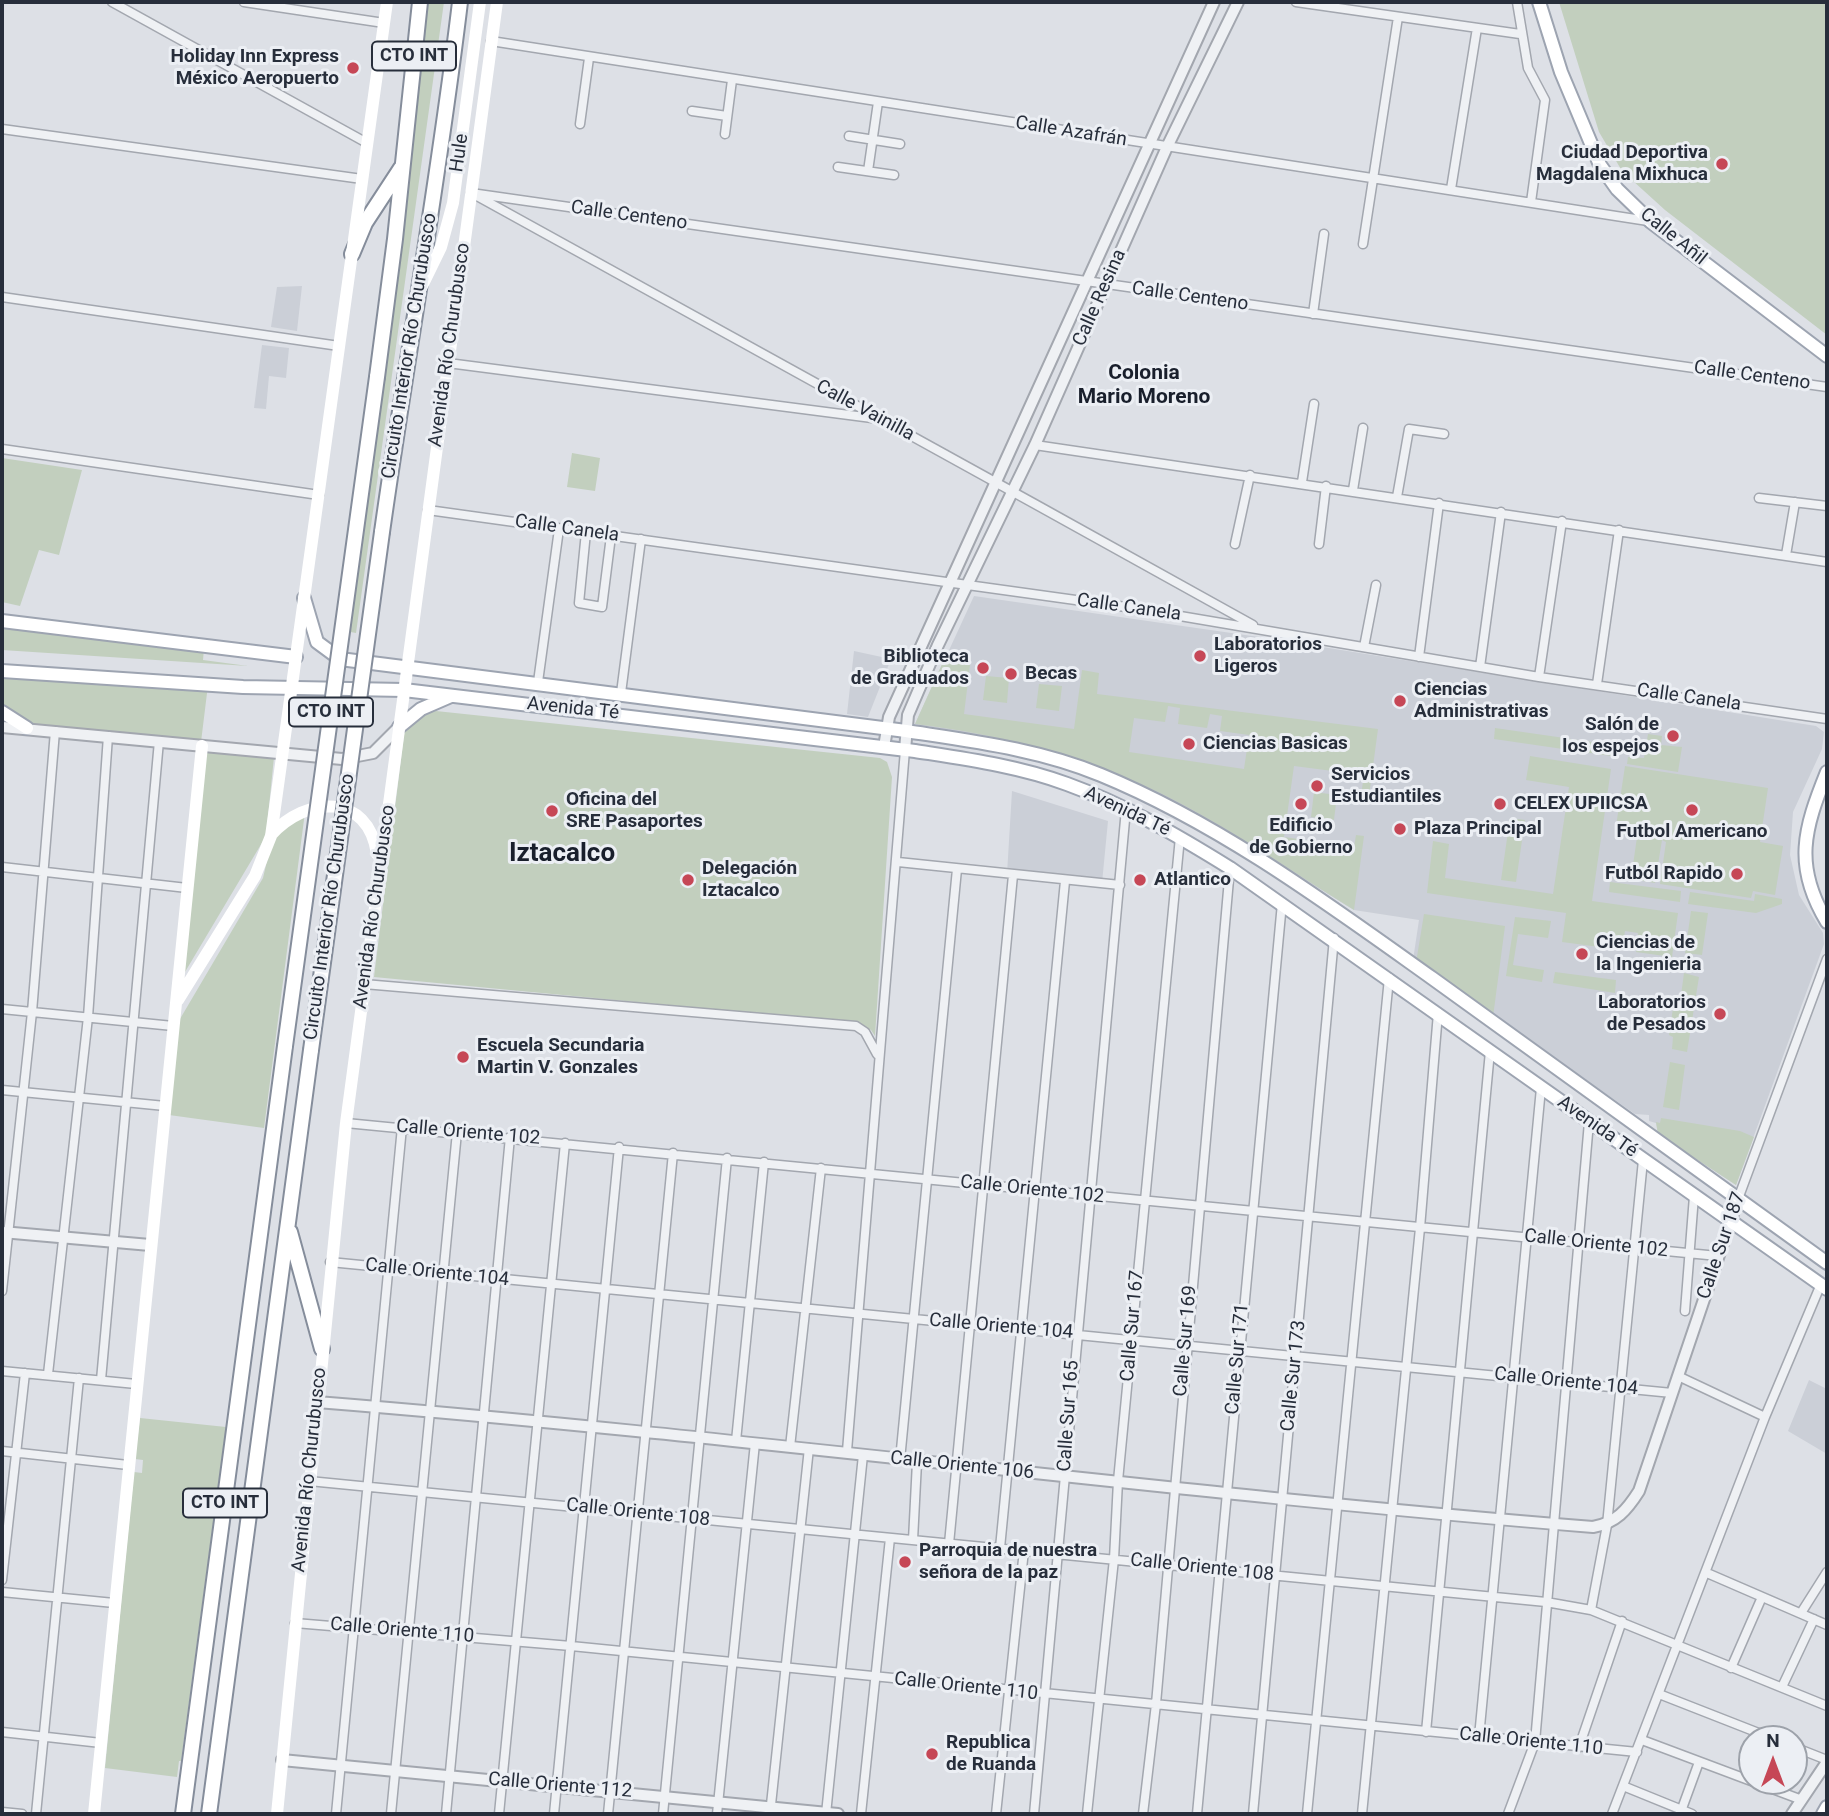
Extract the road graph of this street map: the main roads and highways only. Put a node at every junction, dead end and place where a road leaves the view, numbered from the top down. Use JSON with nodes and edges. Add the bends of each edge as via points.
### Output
{"nodes":[{"id":1,"x":387,"y":2,"type":"edge"},
{"id":2,"x":420,"y":2,"type":"edge"},
{"id":3,"x":460,"y":2,"type":"edge"},
{"id":4,"x":480,"y":2,"type":"edge"},
{"id":5,"x":496,"y":2,"type":"edge"},
{"id":6,"x":1539,"y":2,"type":"edge"},
{"id":7,"x":401,"y":167,"type":"junction"},
{"id":8,"x":352,"y":254,"type":"junction"},
{"id":9,"x":416,"y":297,"type":"junction"},
{"id":10,"x":1827,"y":356,"type":"edge"},
{"id":11,"x":304,"y":598,"type":"junction"},
{"id":12,"x":2,"y":621,"type":"edge"},
{"id":13,"x":296,"y":657,"type":"junction"},
{"id":14,"x":407,"y":666,"type":"junction"},
{"id":15,"x":2,"y":671,"type":"edge"},
{"id":16,"x":292,"y":689,"type":"junction"},
{"id":17,"x":404,"y":690,"type":"junction"},
{"id":18,"x":451,"y":696,"type":"junction"},
{"id":19,"x":2,"y":712,"type":"edge"},
{"id":20,"x":399,"y":727,"type":"junction"},
{"id":21,"x":27,"y":729,"type":"road end"},
{"id":22,"x":202,"y":746,"type":"road end"},
{"id":23,"x":1827,"y":772,"type":"edge"},
{"id":24,"x":271,"y":836,"type":"junction"},
{"id":25,"x":380,"y":868,"type":"junction"},
{"id":26,"x":1827,"y":922,"type":"edge"},
{"id":27,"x":176,"y":1003,"type":"junction"},
{"id":28,"x":288,"y":1219,"type":"junction"},
{"id":29,"x":1827,"y":1263,"type":"edge"},
{"id":30,"x":1824,"y":1287,"type":"edge"},
{"id":31,"x":322,"y":1349,"type":"junction"},
{"id":32,"x":1827,"y":1807,"type":"edge"},
{"id":33,"x":94,"y":1814,"type":"edge"},
{"id":34,"x":183,"y":1814,"type":"edge"},
{"id":35,"x":209,"y":1814,"type":"edge"},
{"id":36,"x":277,"y":1814,"type":"edge"},
{"id":37,"x":1823,"y":1814,"type":"edge"}],
"edges":[{"from":1,"to":8,"type":"main road","number":"CTO INT"},
{"from":2,"to":7,"type":"highway","name":"Circuito Interior Río Churubusco","number":"CTO INT"},
{"from":3,"to":9,"type":"highway","name":"Circuito Interior Río Churubusco","number":"CTO INT"},
{"from":4,"to":9,"type":"main road","name":"Hule","number":"CTO INT","via":[[453,202],[441,247]]},
{"from":5,"to":14,"type":"main road","name":"Avenida Río Churubusco","number":"CTO INT"},
{"from":6,"to":10,"type":"main road","name":"Calle Añil","via":[[1561,72],[1600,165],[1617,189],[1651,222]]},
{"from":7,"to":8,"type":"highway","via":[[365,223]]},
{"from":7,"to":34,"type":"highway","name":"Circuito Interior Río Churubusco","number":"CTO INT","bridge":true,"via":[[396,239]]},
{"from":8,"to":11,"type":"main road","number":"CTO INT"},
{"from":9,"to":28,"type":"highway","name":"Circuito Interior Río Churubusco","number":"CTO INT","bridge":true},
{"from":11,"to":13,"type":"main road","number":"CTO INT"},
{"from":11,"to":14,"type":"main road","name":"Avenida Té","via":[[314,636],[329,654]]},
{"from":12,"to":13,"type":"main road"},
{"from":13,"to":16,"type":"main road","number":"CTO INT"},
{"from":14,"to":17,"type":"main road","name":"Avenida Río Churubusco","number":"CTO INT"},
{"from":14,"to":29,"type":"main road","name":"Avenida Té","via":[[988,743],[1099,774],[1185,815],[1377,939]]},
{"from":15,"to":16,"type":"main road","name":"Avenida Té"},
{"from":16,"to":17,"type":"main road","name":"Avenida Té"},
{"from":16,"to":24,"type":"main road","number":"CTO INT"},
{"from":17,"to":18,"type":"main road","name":"Avenida Té"},
{"from":17,"to":20,"type":"main road","name":"Avenida Río Churubusco","number":"CTO INT"},
{"from":18,"to":20,"type":"main road","via":[[421,709]]},
{"from":18,"to":30,"type":"main road","name":"Avenida Té","via":[[986,762],[1052,779],[1126,808],[1230,867],[1334,938]]},
{"from":19,"to":21,"type":"main road"},
{"from":20,"to":25,"type":"main road","name":"Avenida Río Churubusco","number":"CTO INT"},
{"from":22,"to":27,"type":"main road","number":"CTO INT"},
{"from":23,"to":26,"type":"main road","via":[[1811,811],[1804,853],[1811,893]]},
{"from":24,"to":25,"type":"main road","via":[[302,810],[341,809],[358,816],[371,829]]},
{"from":24,"to":27,"type":"main road","number":"CTO INT","via":[[255,876]]},
{"from":25,"to":31,"type":"main road","name":"Avenida Río Churubusco","number":"CTO INT"},
{"from":27,"to":33,"type":"main road","number":"CTO INT"},
{"from":28,"to":31,"type":"highway"},
{"from":28,"to":35,"type":"highway","name":"Circuito Interior Río Churubusco","number":"CTO INT"},
{"from":31,"to":36,"type":"main road","name":"Avenida Río Churubusco","number":"CTO INT"},
{"from":32,"to":37,"type":"main road"}]}
